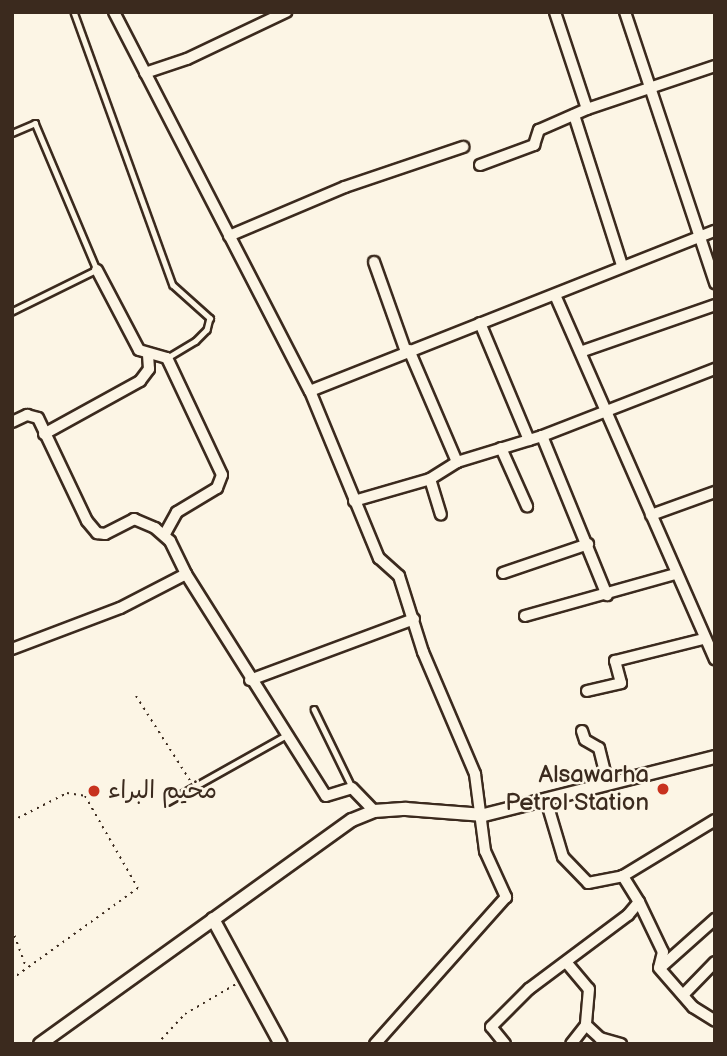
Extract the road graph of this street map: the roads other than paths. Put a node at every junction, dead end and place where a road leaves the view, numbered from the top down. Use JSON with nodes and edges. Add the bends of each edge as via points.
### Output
{"nodes":[{"id":1,"x":74,"y":12,"type":"edge"},
{"id":2,"x":114,"y":12,"type":"edge"},
{"id":3,"x":286,"y":12,"type":"edge"},
{"id":4,"x":555,"y":12,"type":"edge"},
{"id":5,"x":625,"y":12,"type":"edge"},
{"id":6,"x":715,"y":66,"type":"edge"},
{"id":7,"x":145,"y":73,"type":"junction"},
{"id":8,"x":653,"y":88,"type":"junction"},
{"id":9,"x":587,"y":109,"type":"junction"},
{"id":10,"x":574,"y":115,"type":"junction"},
{"id":11,"x":12,"y":133,"type":"edge"},
{"id":12,"x":463,"y":147,"type":"dead end"},
{"id":13,"x":480,"y":165,"type":"dead end"},
{"id":14,"x":715,"y":230,"type":"edge"},
{"id":15,"x":229,"y":236,"type":"junction"},
{"id":16,"x":699,"y":236,"type":"junction"},
{"id":17,"x":374,"y":262,"type":"dead end"},
{"id":18,"x":622,"y":265,"type":"junction"},
{"id":19,"x":97,"y":270,"type":"junction"},
{"id":20,"x":715,"y":283,"type":"edge"},
{"id":21,"x":555,"y":295,"type":"junction"},
{"id":22,"x":715,"y":305,"type":"edge"},
{"id":23,"x":12,"y":312,"type":"edge"},
{"id":24,"x":480,"y":324,"type":"junction"},
{"id":25,"x":408,"y":351,"type":"junction"},
{"id":26,"x":583,"y":351,"type":"junction"},
{"id":27,"x":148,"y":356,"type":"junction"},
{"id":28,"x":167,"y":358,"type":"junction"},
{"id":29,"x":715,"y":369,"type":"edge"},
{"id":30,"x":310,"y":391,"type":"junction"},
{"id":31,"x":607,"y":410,"type":"junction"},
{"id":32,"x":12,"y":422,"type":"edge"},
{"id":33,"x":44,"y":434,"type":"junction"},
{"id":34,"x":542,"y":436,"type":"junction"},
{"id":35,"x":529,"y":440,"type":"junction"},
{"id":36,"x":501,"y":448,"type":"junction"},
{"id":37,"x":457,"y":462,"type":"junction"},
{"id":38,"x":430,"y":479,"type":"junction"},
{"id":39,"x":715,"y":492,"type":"edge"},
{"id":40,"x":354,"y":500,"type":"junction"},
{"id":41,"x":527,"y":506,"type":"dead end"},
{"id":42,"x":441,"y":514,"type":"dead end"},
{"id":43,"x":651,"y":515,"type":"junction"},
{"id":44,"x":164,"y":535,"type":"junction"},
{"id":45,"x":588,"y":544,"type":"junction"},
{"id":46,"x":503,"y":573,"type":"dead end"},
{"id":47,"x":186,"y":574,"type":"junction"},
{"id":48,"x":675,"y":574,"type":"junction"},
{"id":49,"x":607,"y":595,"type":"junction"},
{"id":50,"x":525,"y":617,"type":"dead end"},
{"id":51,"x":414,"y":619,"type":"junction"},
{"id":52,"x":703,"y":639,"type":"junction"},
{"id":53,"x":12,"y":649,"type":"edge"},
{"id":54,"x":715,"y":659,"type":"edge"},
{"id":55,"x":250,"y":680,"type":"junction"},
{"id":56,"x":587,"y":691,"type":"dead end"},
{"id":57,"x":314,"y":709,"type":"dead end"},
{"id":58,"x":582,"y":731,"type":"dead end"},
{"id":59,"x":289,"y":734,"type":"junction"},
{"id":60,"x":715,"y":757,"type":"edge"},
{"id":61,"x":608,"y":784,"type":"junction"},
{"id":62,"x":352,"y":788,"type":"junction"},
{"id":63,"x":546,"y":800,"type":"junction"},
{"id":64,"x":167,"y":802,"type":"dead end"},
{"id":65,"x":374,"y":811,"type":"junction"},
{"id":66,"x":484,"y":815,"type":"junction"},
{"id":67,"x":715,"y":820,"type":"edge"},
{"id":68,"x":623,"y":876,"type":"junction"},
{"id":69,"x":639,"y":902,"type":"junction"},
{"id":70,"x":213,"y":919,"type":"junction"},
{"id":71,"x":715,"y":919,"type":"edge"},
{"id":72,"x":566,"y":962,"type":"junction"},
{"id":73,"x":715,"y":962,"type":"edge"},
{"id":74,"x":659,"y":968,"type":"junction"},
{"id":75,"x":683,"y":995,"type":"junction"},
{"id":76,"x":715,"y":1021,"type":"edge"},
{"id":77,"x":586,"y":1025,"type":"junction"},
{"id":78,"x":40,"y":1044,"type":"edge"},
{"id":79,"x":281,"y":1044,"type":"edge"},
{"id":80,"x":375,"y":1044,"type":"edge"},
{"id":81,"x":505,"y":1044,"type":"edge"},
{"id":82,"x":571,"y":1044,"type":"edge"},
{"id":83,"x":621,"y":1044,"type":"edge"}],
"edges":[{"from":1,"to":28,"type":"lane","via":[[173,285],[210,318],[207,330],[196,341]]},
{"from":2,"to":7,"type":"street"},
{"from":3,"to":7,"type":"street","via":[[187,59]]},
{"from":4,"to":9,"type":"street"},
{"from":5,"to":8,"type":"street"},
{"from":6,"to":8,"type":"street"},
{"from":7,"to":15,"type":"street"},
{"from":8,"to":9,"type":"street"},
{"from":8,"to":16,"type":"street"},
{"from":9,"to":10,"type":"street"},
{"from":10,"to":13,"type":"street","via":[[538,130],[534,145]]},
{"from":10,"to":18,"type":"street"},
{"from":11,"to":19,"type":"lane","via":[[35,123]]},
{"from":12,"to":15,"type":"street","via":[[345,187]]},
{"from":14,"to":16,"type":"street"},
{"from":15,"to":30,"type":"street"},
{"from":16,"to":18,"type":"street"},
{"from":16,"to":20,"type":"street"},
{"from":17,"to":25,"type":"street"},
{"from":18,"to":21,"type":"street"},
{"from":19,"to":23,"type":"lane"},
{"from":19,"to":27,"type":"street","via":[[139,350]]},
{"from":21,"to":24,"type":"street"},
{"from":21,"to":26,"type":"street"},
{"from":22,"to":26,"type":"street"},
{"from":24,"to":25,"type":"street"},
{"from":24,"to":35,"type":"street"},
{"from":25,"to":30,"type":"street"},
{"from":25,"to":37,"type":"street"},
{"from":26,"to":31,"type":"street"},
{"from":27,"to":28,"type":"street"},
{"from":27,"to":33,"type":"street","via":[[149,369],[140,381]]},
{"from":28,"to":44,"type":"street","via":[[222,475],[222,484],[177,512]]},
{"from":29,"to":31,"type":"street"},
{"from":30,"to":40,"type":"street"},
{"from":31,"to":34,"type":"street"},
{"from":31,"to":43,"type":"street"},
{"from":32,"to":33,"type":"street","via":[[27,415],[38,418]]},
{"from":33,"to":44,"type":"street","via":[[97,533],[105,534],[134,519]]},
{"from":34,"to":35,"type":"street"},
{"from":34,"to":45,"type":"street"},
{"from":35,"to":36,"type":"street"},
{"from":36,"to":37,"type":"street"},
{"from":36,"to":41,"type":"street"},
{"from":37,"to":38,"type":"street"},
{"from":38,"to":40,"type":"street"},
{"from":38,"to":42,"type":"street"},
{"from":39,"to":43,"type":"street"},
{"from":40,"to":51,"type":"street","via":[[379,558],[399,576]]},
{"from":43,"to":48,"type":"street"},
{"from":44,"to":47,"type":"street"},
{"from":45,"to":46,"type":"street"},
{"from":45,"to":49,"type":"street"},
{"from":47,"to":53,"type":"street","via":[[120,608]]},
{"from":47,"to":55,"type":"street"},
{"from":48,"to":49,"type":"street"},
{"from":48,"to":52,"type":"street"},
{"from":49,"to":50,"type":"street"},
{"from":51,"to":55,"type":"street"},
{"from":51,"to":66,"type":"street","via":[[475,774]]},
{"from":52,"to":54,"type":"street"},
{"from":52,"to":56,"type":"street","via":[[615,661],[621,683]]},
{"from":55,"to":59,"type":"street"},
{"from":57,"to":62,"type":"lane"},
{"from":58,"to":61,"type":"street","via":[[584,740],[599,748]]},
{"from":59,"to":62,"type":"street","via":[[326,796]]},
{"from":59,"to":64,"type":"lane"},
{"from":60,"to":61,"type":"street"},
{"from":61,"to":63,"type":"street"},
{"from":62,"to":65,"type":"street"},
{"from":63,"to":66,"type":"street"},
{"from":63,"to":68,"type":"street","via":[[563,857],[578,877],[595,883]]},
{"from":65,"to":66,"type":"street"},
{"from":65,"to":70,"type":"street","via":[[352,821]]},
{"from":66,"to":80,"type":"street","via":[[485,851],[506,897]]},
{"from":67,"to":68,"type":"street"},
{"from":68,"to":69,"type":"street"},
{"from":69,"to":72,"type":"street"},
{"from":69,"to":74,"type":"street","via":[[663,953]]},
{"from":70,"to":78,"type":"street"},
{"from":70,"to":79,"type":"street","via":[[249,976]]},
{"from":71,"to":74,"type":"street"},
{"from":72,"to":77,"type":"street","via":[[589,989]]},
{"from":72,"to":81,"type":"street","via":[[529,989],[491,1027]]},
{"from":73,"to":75,"type":"street"},
{"from":74,"to":75,"type":"street"},
{"from":75,"to":76,"type":"street"},
{"from":77,"to":82,"type":"street"},
{"from":77,"to":83,"type":"street","via":[[600,1038]]}]}
